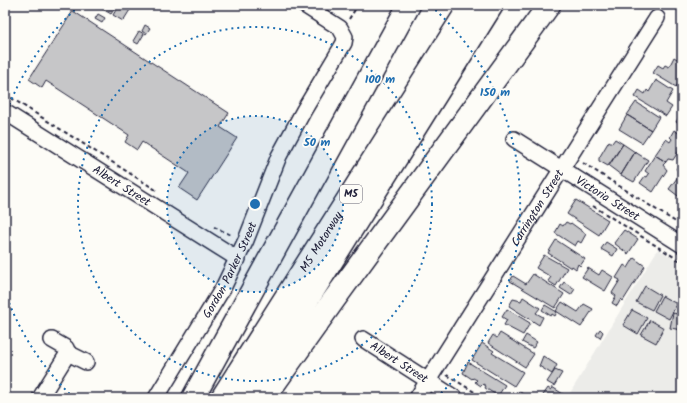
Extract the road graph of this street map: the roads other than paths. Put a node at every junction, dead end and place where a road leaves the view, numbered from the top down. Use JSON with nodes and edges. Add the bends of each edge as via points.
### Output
{"nodes":[{"id":1,"x":304,"y":5,"type":"edge"},
{"id":2,"x":409,"y":5,"type":"edge"},
{"id":3,"x":471,"y":5,"type":"edge"},
{"id":4,"x":492,"y":5,"type":"edge"},
{"id":5,"x":549,"y":5,"type":"edge"},
{"id":6,"x":657,"y":18,"type":"dead end"},
{"id":7,"x":5,"y":112,"type":"edge"},
{"id":8,"x":514,"y":139,"type":"dead end"},
{"id":9,"x":561,"y":169,"type":"junction"},
{"id":10,"x":682,"y":245,"type":"edge"},
{"id":11,"x":238,"y":259,"type":"junction"},
{"id":12,"x":363,"y":339,"type":"dead end"},
{"id":13,"x":52,"y":340,"type":"dead end"},
{"id":14,"x":68,"y":353,"type":"junction"},
{"id":15,"x":86,"y":362,"type":"dead end"},
{"id":16,"x":432,"y":374,"type":"junction"},
{"id":17,"x":40,"y":398,"type":"edge"},
{"id":18,"x":156,"y":398,"type":"edge"},
{"id":19,"x":193,"y":398,"type":"edge"},
{"id":20,"x":222,"y":398,"type":"edge"},
{"id":21,"x":246,"y":398,"type":"edge"},
{"id":22,"x":264,"y":398,"type":"edge"},
{"id":23,"x":417,"y":398,"type":"edge"},
{"id":24,"x":456,"y":398,"type":"edge"}],
"edges":[{"from":1,"to":11,"type":"street","name":"Gordon Parker Street","via":[[342,30],[346,36],[343,47],[279,156]]},
{"from":2,"to":19,"type":"highway"},
{"from":3,"to":20,"type":"highway","name":"M5 Motorway","number":"M5"},
{"from":4,"to":21,"type":"highway","name":"M5 Motorway","number":"M5"},
{"from":5,"to":22,"type":"highway"},
{"from":6,"to":9,"type":"street","name":"Carrington Street"},
{"from":7,"to":11,"type":"street","name":"Albert Street"},
{"from":8,"to":9,"type":"street","name":"Victoria Street"},
{"from":9,"to":10,"type":"street","name":"Victoria Street"},
{"from":9,"to":16,"type":"street","name":"Carrington Street"},
{"from":11,"to":18,"type":"street","name":"Gordon Parker Street","via":[[212,309]]},
{"from":12,"to":16,"type":"street","name":"Albert Street"},
{"from":13,"to":14,"type":"street","via":[[66,348]]},
{"from":14,"to":15,"type":"street"},
{"from":14,"to":17,"type":"street"},
{"from":16,"to":23,"type":"street","name":"Carrington Street"},
{"from":16,"to":24,"type":"street","name":"Albert Street"}]}
